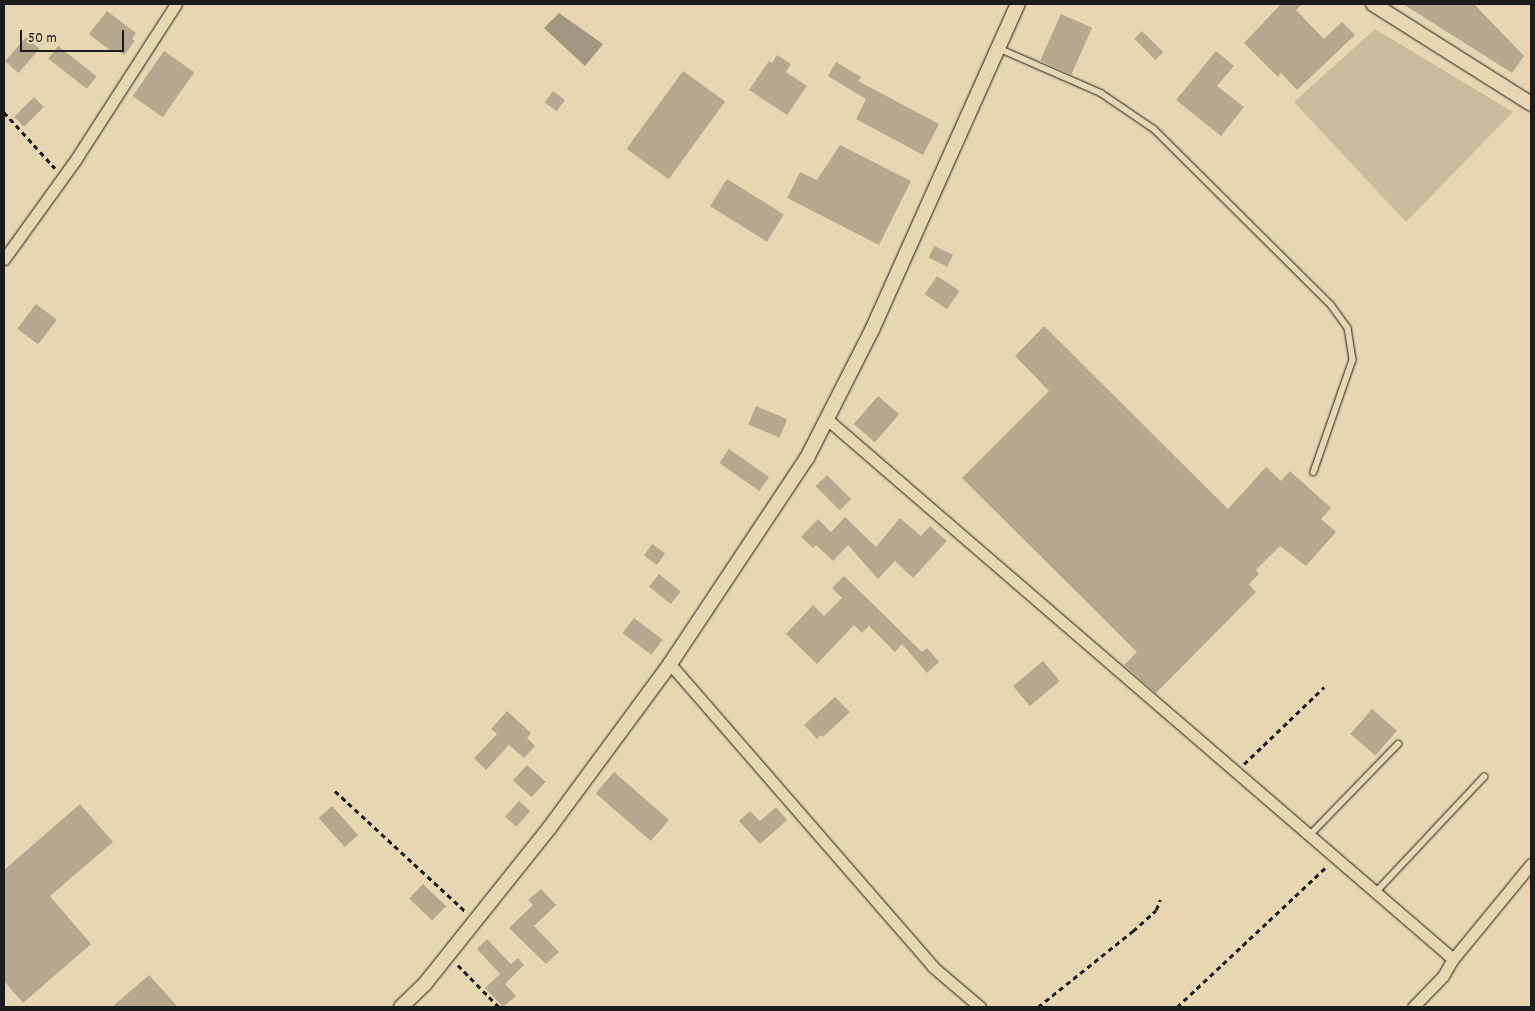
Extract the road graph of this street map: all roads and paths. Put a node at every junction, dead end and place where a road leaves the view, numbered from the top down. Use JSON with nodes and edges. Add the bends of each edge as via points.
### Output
{"nodes":[{"id":1,"x":176,"y":4,"type":"edge"},
{"id":2,"x":1018,"y":4,"type":"edge"},
{"id":3,"x":1373,"y":4,"type":"edge"},
{"id":4,"x":998,"y":48,"type":"junction"},
{"id":5,"x":1531,"y":104,"type":"edge"},
{"id":6,"x":4,"y":112,"type":"edge"},
{"id":7,"x":63,"y":178,"type":"junction"},
{"id":8,"x":4,"y":259,"type":"edge"},
{"id":9,"x":828,"y":420,"type":"junction"},
{"id":10,"x":1314,"y":472,"type":"dead end"},
{"id":11,"x":670,"y":664,"type":"junction"},
{"id":12,"x":1324,"y":687,"type":"dead end"},
{"id":13,"x":1398,"y":744,"type":"dead end"},
{"id":14,"x":1235,"y":773,"type":"junction"},
{"id":15,"x":1484,"y":777,"type":"dead end"},
{"id":16,"x":334,"y":792,"type":"dead end"},
{"id":17,"x":1309,"y":836,"type":"junction"},
{"id":18,"x":1335,"y":858,"type":"junction"},
{"id":19,"x":1531,"y":864,"type":"edge"},
{"id":20,"x":1376,"y":892,"type":"junction"},
{"id":21,"x":1160,"y":900,"type":"dead end"},
{"id":22,"x":475,"y":921,"type":"junction"},
{"id":23,"x":447,"y":955,"type":"junction"},
{"id":24,"x":1453,"y":959,"type":"junction"},
{"id":25,"x":401,"y":1007,"type":"edge"},
{"id":26,"x":499,"y":1007,"type":"edge"},
{"id":27,"x":980,"y":1007,"type":"edge"},
{"id":28,"x":1038,"y":1007,"type":"edge"},
{"id":29,"x":1177,"y":1007,"type":"edge"},
{"id":30,"x":1413,"y":1007,"type":"edge"}],
"edges":[{"from":1,"to":7,"type":"street"},
{"from":2,"to":4,"type":"street"},
{"from":3,"to":5,"type":"street"},
{"from":4,"to":9,"type":"street","via":[[872,330]]},
{"from":4,"to":10,"type":"lane","via":[[1101,93],[1154,129],[1332,306],[1348,328],[1353,360]]},
{"from":6,"to":7,"type":"path"},
{"from":7,"to":8,"type":"street"},
{"from":9,"to":11,"type":"street","via":[[807,458]]},
{"from":9,"to":14,"type":"street"},
{"from":11,"to":22,"type":"street","via":[[550,827]]},
{"from":11,"to":27,"type":"street","via":[[933,967]]},
{"from":12,"to":14,"type":"path"},
{"from":13,"to":17,"type":"lane"},
{"from":14,"to":17,"type":"street"},
{"from":15,"to":20,"type":"lane"},
{"from":16,"to":22,"type":"path"},
{"from":17,"to":18,"type":"street"},
{"from":18,"to":20,"type":"street"},
{"from":18,"to":29,"type":"path"},
{"from":19,"to":24,"type":"street"},
{"from":20,"to":24,"type":"street"},
{"from":21,"to":28,"type":"path","via":[[1156,910],[1133,931]]},
{"from":22,"to":23,"type":"street"},
{"from":23,"to":25,"type":"street"},
{"from":23,"to":26,"type":"path"},
{"from":24,"to":30,"type":"street","via":[[1443,976]]}]}
